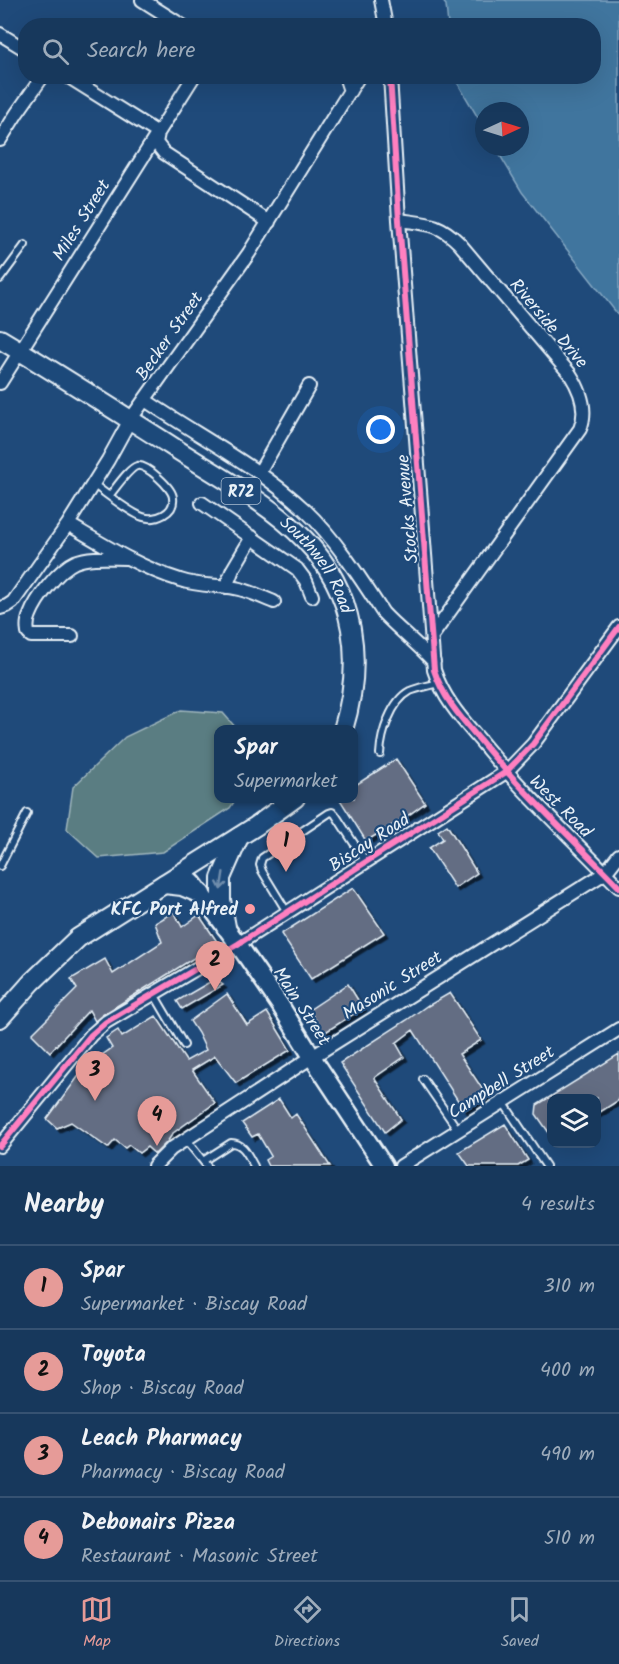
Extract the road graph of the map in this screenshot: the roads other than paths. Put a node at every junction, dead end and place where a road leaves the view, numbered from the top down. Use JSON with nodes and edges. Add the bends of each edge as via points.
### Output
{"nodes":[{"id":1,"x":142,"y":0,"type":"edge"},
{"id":2,"x":381,"y":0,"type":"edge"},
{"id":3,"x":170,"y":18,"type":"edge"},
{"id":4,"x":385,"y":18,"type":"edge"},
{"id":5,"x":0,"y":34,"type":"edge"},
{"id":6,"x":18,"y":45,"type":"edge"},
{"id":7,"x":37,"y":84,"type":"edge"},
{"id":8,"x":80,"y":84,"type":"edge"},
{"id":9,"x":189,"y":84,"type":"edge"},
{"id":10,"x":348,"y":84,"type":"edge"},
{"id":11,"x":354,"y":84,"type":"edge"},
{"id":12,"x":390,"y":84,"type":"edge"},
{"id":13,"x":350,"y":90,"type":"junction"},
{"id":14,"x":158,"y":133,"type":"junction"},
{"id":15,"x":0,"y":140,"type":"edge"},
{"id":16,"x":399,"y":220,"type":"junction"},
{"id":17,"x":269,"y":222,"type":"junction"},
{"id":18,"x":25,"y":245,"type":"dead end"},
{"id":19,"x":0,"y":279,"type":"edge"},
{"id":20,"x":0,"y":339,"type":"edge"},
{"id":21,"x":20,"y":351,"type":"junction"},
{"id":22,"x":0,"y":383,"type":"edge"},
{"id":23,"x":309,"y":386,"type":"dead end"},
{"id":24,"x":145,"y":400,"type":"junction"},
{"id":25,"x":130,"y":420,"type":"junction"},
{"id":26,"x":259,"y":473,"type":"junction"},
{"id":27,"x":93,"y":484,"type":"junction"},
{"id":28,"x":109,"y":496,"type":"junction"},
{"id":29,"x":202,"y":503,"type":"dead end"},
{"id":30,"x":68,"y":524,"type":"junction"},
{"id":31,"x":252,"y":537,"type":"junction"},
{"id":32,"x":127,"y":558,"type":"junction"},
{"id":33,"x":226,"y":587,"type":"junction"},
{"id":34,"x":312,"y":596,"type":"dead end"},
{"id":35,"x":274,"y":602,"type":"dead end"},
{"id":36,"x":0,"y":608,"type":"edge"},
{"id":37,"x":619,"y":627,"type":"edge"},
{"id":38,"x":72,"y":636,"type":"dead end"},
{"id":39,"x":432,"y":636,"type":"junction"},
{"id":40,"x":434,"y":662,"type":"junction"},
{"id":41,"x":438,"y":683,"type":"junction"},
{"id":42,"x":344,"y":725,"type":"edge"},
{"id":43,"x":380,"y":754,"type":"dead end"},
{"id":44,"x":506,"y":772,"type":"junction"},
{"id":45,"x":288,"y":803,"type":"edge"},
{"id":46,"x":27,"y":813,"type":"dead end"},
{"id":47,"x":239,"y":837,"type":"junction"},
{"id":48,"x":619,"y":855,"type":"edge"},
{"id":49,"x":366,"y":862,"type":"junction"},
{"id":50,"x":0,"y":866,"type":"edge"},
{"id":51,"x":184,"y":870,"type":"junction"},
{"id":52,"x":605,"y":873,"type":"junction"},
{"id":53,"x":164,"y":884,"type":"junction"},
{"id":54,"x":619,"y":887,"type":"edge"},
{"id":55,"x":201,"y":894,"type":"junction"},
{"id":56,"x":287,"y":912,"type":"junction"},
{"id":57,"x":226,"y":927,"type":"junction"},
{"id":58,"x":238,"y":944,"type":"junction"},
{"id":59,"x":154,"y":994,"type":"junction"},
{"id":60,"x":0,"y":1018,"type":"edge"},
{"id":61,"x":619,"y":1029,"type":"edge"},
{"id":62,"x":184,"y":1044,"type":"dead end"},
{"id":63,"x":312,"y":1057,"type":"junction"},
{"id":64,"x":423,"y":1079,"type":"dead end"},
{"id":65,"x":503,"y":1102,"type":"junction"},
{"id":66,"x":458,"y":1130,"type":"junction"},
{"id":67,"x":186,"y":1139,"type":"junction"},
{"id":68,"x":0,"y":1146,"type":"edge"},
{"id":69,"x":205,"y":1163,"type":"edge"},
{"id":70,"x":251,"y":1165,"type":"edge"},
{"id":71,"x":154,"y":1166,"type":"edge"},
{"id":72,"x":384,"y":1166,"type":"edge"},
{"id":73,"x":401,"y":1166,"type":"edge"},
{"id":74,"x":546,"y":1166,"type":"edge"}],
"edges":[{"from":1,"to":3,"type":"street"},
{"from":2,"to":4,"type":"street"},
{"from":5,"to":6,"type":"street"},
{"from":7,"to":15,"type":"street"},
{"from":8,"to":14,"type":"street"},
{"from":9,"to":14,"type":"street","name":"Miles Street"},
{"from":10,"to":13,"type":"street"},
{"from":11,"to":13,"type":"street","name":"Becker Street"},
{"from":12,"to":16,"type":"street","name":"Stocks Avenue"},
{"from":13,"to":17,"type":"street","name":"Becker Street"},
{"from":14,"to":17,"type":"street","via":[[156,143],[164,153]]},
{"from":14,"to":21,"type":"street","name":"Miles Street"},
{"from":16,"to":39,"type":"street","name":"Stocks Avenue"},
{"from":16,"to":39,"type":"street","name":"Riverside Drive","via":[[438,226],[459,243],[570,374],[580,393],[584,414],[580,429]]},
{"from":17,"to":24,"type":"street","name":"Becker Street"},
{"from":18,"to":19,"type":"lane"},
{"from":20,"to":21,"type":"main road","name":"Southwell Road","number":"R72"},
{"from":21,"to":22,"type":"street","name":"Miles Street"},
{"from":21,"to":25,"type":"main road","name":"Southwell Road","number":"R72"},
{"from":23,"to":26,"type":"street"},
{"from":24,"to":25,"type":"street","name":"Becker Street"},
{"from":24,"to":26,"type":"street","name":"Southwell Road"},
{"from":25,"to":27,"type":"street","name":"Becker Street"},
{"from":25,"to":42,"type":"main road","name":"Southwell Road","number":"R72","via":[[278,516],[304,540],[328,571],[343,600],[353,639],[352,689]]},
{"from":26,"to":40,"type":"street","name":"Southwell Road","via":[[306,511],[383,613]]},
{"from":27,"to":28,"type":"lane"},
{"from":27,"to":30,"type":"street","name":"Becker Street"},
{"from":28,"to":28,"type":"lane","via":[[149,518],[164,515],[174,498],[164,482],[139,465]]},
{"from":29,"to":31,"type":"street"},
{"from":30,"to":32,"type":"street"},
{"from":30,"to":36,"type":"street","name":"Becker Street","via":[[13,602]]},
{"from":31,"to":33,"type":"street"},
{"from":31,"to":34,"type":"street","via":[[297,569]]},
{"from":32,"to":33,"type":"street","via":[[181,581]]},
{"from":32,"to":38,"type":"street","via":[[85,559],[67,567],[48,585],[30,612],[28,633]]},
{"from":33,"to":35,"type":"street"},
{"from":37,"to":44,"type":"street","name":"Biscay Road","via":[[533,744]]},
{"from":39,"to":40,"type":"street","name":"Stocks Avenue"},
{"from":40,"to":41,"type":"street","name":"Stocks Avenue"},
{"from":41,"to":43,"type":"lane","via":[[403,696],[384,728]]},
{"from":41,"to":44,"type":"street","name":"Stocks Avenue","via":[[449,703]]},
{"from":44,"to":49,"type":"street","name":"Biscay Road"},
{"from":44,"to":52,"type":"street","name":"West Road"},
{"from":45,"to":47,"type":"main road"},
{"from":46,"to":50,"type":"lane"},
{"from":47,"to":51,"type":"main road"},
{"from":47,"to":57,"type":"main road","one_way":true,"via":[[221,878]]},
{"from":48,"to":52,"type":"street","name":"Masonic Street"},
{"from":49,"to":56,"type":"street","name":"Biscay Road"},
{"from":49,"to":56,"type":"lane","via":[[335,814],[329,813],[262,858],[262,872]]},
{"from":51,"to":53,"type":"main road"},
{"from":51,"to":55,"type":"street","name":"Main Street"},
{"from":52,"to":54,"type":"street","name":"West Road"},
{"from":52,"to":63,"type":"street","name":"Masonic Street"},
{"from":53,"to":55,"type":"main road"},
{"from":53,"to":60,"type":"main road","via":[[78,938]]},
{"from":55,"to":57,"type":"street","name":"Main Street"},
{"from":56,"to":58,"type":"street","name":"Biscay Road"},
{"from":57,"to":58,"type":"street","name":"Main Street"},
{"from":58,"to":59,"type":"street","name":"Biscay Road"},
{"from":58,"to":63,"type":"street","name":"Main Street"},
{"from":59,"to":62,"type":"lane"},
{"from":59,"to":68,"type":"street","name":"Biscay Road","via":[[91,1035]]},
{"from":61,"to":65,"type":"street","name":"Campbell Street"},
{"from":63,"to":67,"type":"street","name":"Masonic Street"},
{"from":63,"to":72,"type":"street","name":"Main Street"},
{"from":64,"to":66,"type":"lane"},
{"from":65,"to":66,"type":"street","name":"Campbell Street"},
{"from":65,"to":74,"type":"lane"},
{"from":66,"to":73,"type":"street","name":"Campbell Street"},
{"from":67,"to":69,"type":"lane"},
{"from":67,"to":71,"type":"street","name":"Masonic Street"},
{"from":69,"to":70,"type":"lane","via":[[236,1143],[245,1150]]}]}
